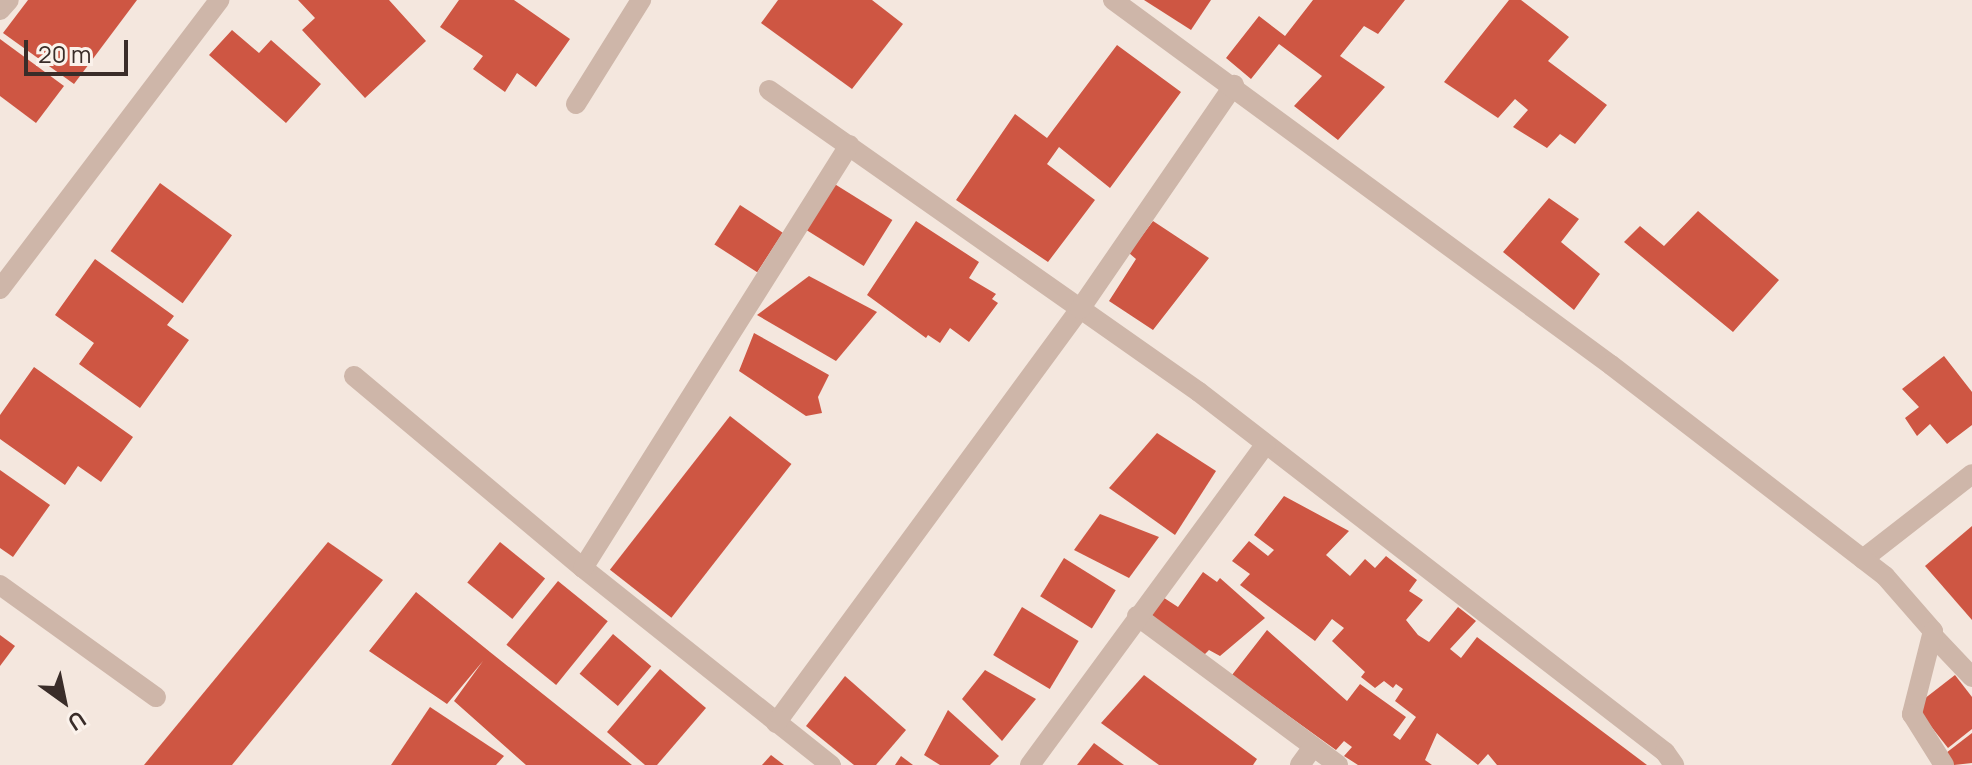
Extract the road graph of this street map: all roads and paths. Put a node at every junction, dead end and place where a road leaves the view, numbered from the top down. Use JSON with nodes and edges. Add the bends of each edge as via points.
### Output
{"nodes":[{"id":1,"x":9,"y":0,"type":"edge"},
{"id":2,"x":219,"y":0,"type":"edge"},
{"id":3,"x":641,"y":0,"type":"edge"},
{"id":4,"x":1113,"y":0,"type":"edge"},
{"id":5,"x":0,"y":10,"type":"edge"},
{"id":6,"x":1234,"y":85,"type":"junction"},
{"id":7,"x":769,"y":90,"type":"dead end"},
{"id":8,"x":576,"y":104,"type":"dead end"},
{"id":9,"x":849,"y":145,"type":"junction"},
{"id":10,"x":0,"y":289,"type":"edge"},
{"id":11,"x":1080,"y":309,"type":"junction"},
{"id":12,"x":354,"y":376,"type":"dead end"},
{"id":13,"x":1266,"y":444,"type":"junction"},
{"id":14,"x":1972,"y":474,"type":"edge"},
{"id":15,"x":1863,"y":559,"type":"junction"},
{"id":16,"x":583,"y":568,"type":"junction"},
{"id":17,"x":0,"y":585,"type":"edge"},
{"id":18,"x":1137,"y":616,"type":"junction"},
{"id":19,"x":1934,"y":637,"type":"junction"},
{"id":20,"x":1972,"y":677,"type":"edge"},
{"id":21,"x":156,"y":697,"type":"dead end"},
{"id":22,"x":776,"y":723,"type":"junction"},
{"id":23,"x":1313,"y":747,"type":"junction"},
{"id":24,"x":831,"y":765,"type":"edge"},
{"id":25,"x":1030,"y":765,"type":"edge"},
{"id":26,"x":1300,"y":765,"type":"edge"},
{"id":27,"x":1338,"y":765,"type":"edge"},
{"id":28,"x":1674,"y":765,"type":"edge"},
{"id":29,"x":1944,"y":765,"type":"edge"}],
"edges":[{"from":1,"to":5,"type":"street"},
{"from":2,"to":10,"type":"street"},
{"from":3,"to":8,"type":"street"},
{"from":4,"to":6,"type":"street"},
{"from":6,"to":11,"type":"street"},
{"from":6,"to":15,"type":"street"},
{"from":7,"to":9,"type":"street"},
{"from":9,"to":11,"type":"street"},
{"from":9,"to":16,"type":"street"},
{"from":11,"to":13,"type":"street"},
{"from":11,"to":22,"type":"street"},
{"from":12,"to":16,"type":"street"},
{"from":13,"to":18,"type":"street"},
{"from":13,"to":28,"type":"street"},
{"from":14,"to":15,"type":"street"},
{"from":15,"to":19,"type":"street","via":[[1912,602]]},
{"from":16,"to":22,"type":"street"},
{"from":17,"to":21,"type":"street"},
{"from":18,"to":23,"type":"street"},
{"from":18,"to":25,"type":"street"},
{"from":19,"to":20,"type":"street"},
{"from":19,"to":29,"type":"street","via":[[1912,714]]},
{"from":22,"to":24,"type":"street"},
{"from":23,"to":26,"type":"street"},
{"from":23,"to":27,"type":"street"}]}
